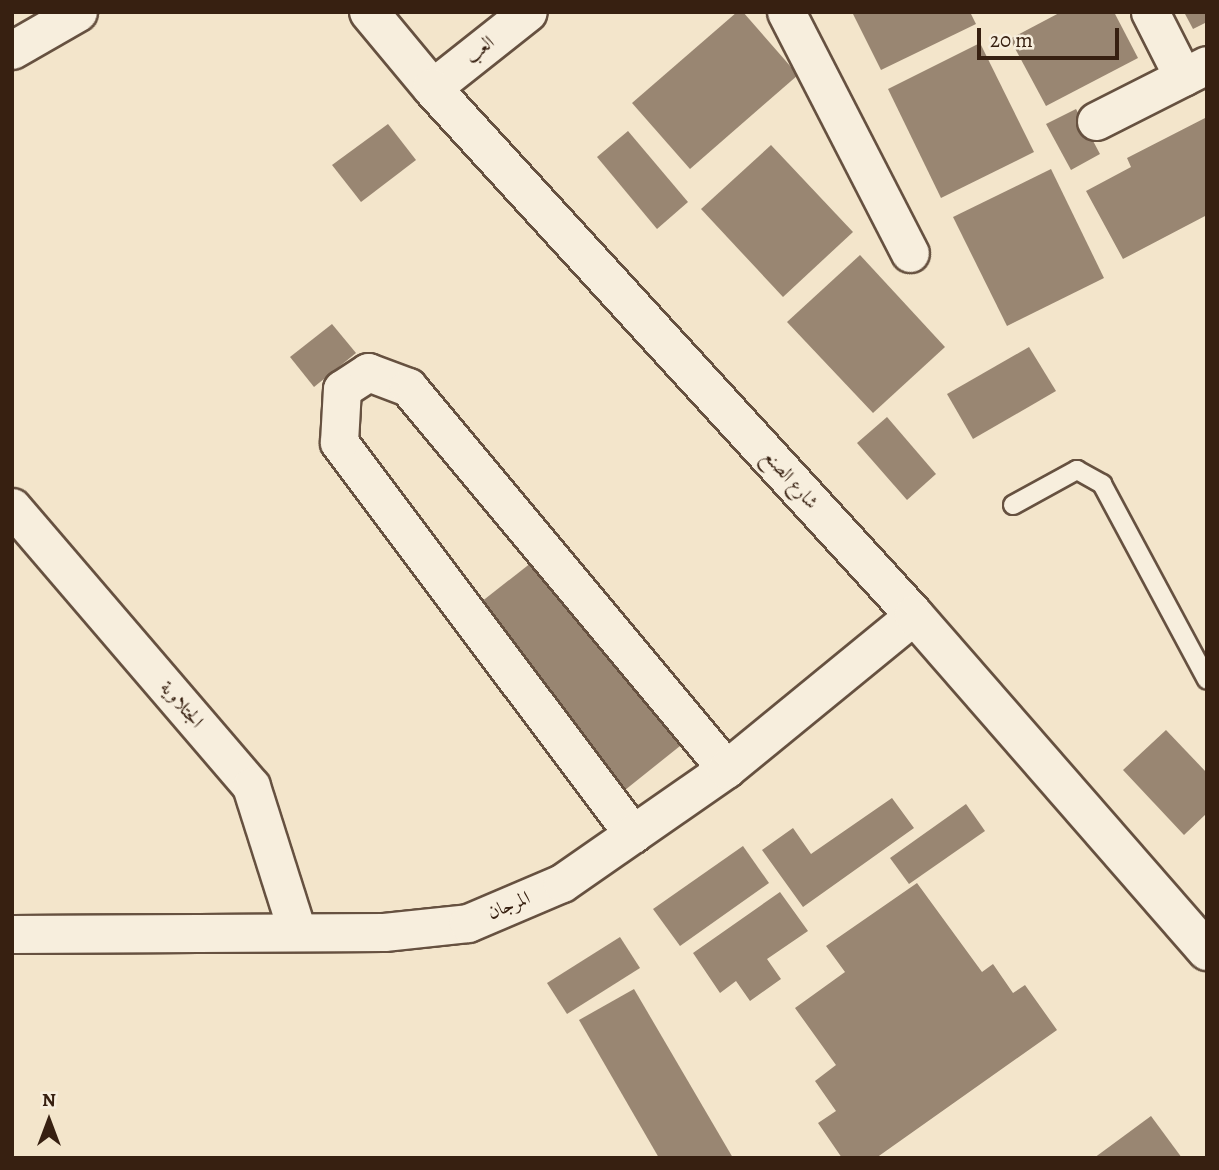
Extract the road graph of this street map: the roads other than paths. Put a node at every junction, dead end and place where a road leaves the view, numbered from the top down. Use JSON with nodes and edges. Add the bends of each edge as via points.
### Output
{"nodes":[{"id":1,"x":78,"y":12,"type":"edge"},
{"id":2,"x":369,"y":12,"type":"edge"},
{"id":3,"x":528,"y":12,"type":"edge"},
{"id":4,"x":786,"y":12,"type":"edge"},
{"id":5,"x":1150,"y":12,"type":"edge"},
{"id":6,"x":12,"y":50,"type":"edge"},
{"id":7,"x":1195,"y":71,"type":"edge"},
{"id":8,"x":432,"y":88,"type":"junction"},
{"id":9,"x":1096,"y":121,"type":"dead end"},
{"id":10,"x":910,"y":253,"type":"dead end"},
{"id":11,"x":1013,"y":505,"type":"dead end"},
{"id":12,"x":12,"y":507,"type":"edge"},
{"id":13,"x":914,"y":615,"type":"junction"},
{"id":14,"x":1207,"y":680,"type":"edge"},
{"id":15,"x":726,"y":769,"type":"junction"},
{"id":16,"x":633,"y":834,"type":"junction"},
{"id":17,"x":297,"y":931,"type":"junction"},
{"id":18,"x":12,"y":934,"type":"edge"},
{"id":19,"x":1207,"y":951,"type":"edge"}],
"edges":[{"from":1,"to":6,"type":"street"},
{"from":2,"to":8,"type":"street","name":"شارع الصنع"},
{"from":3,"to":8,"type":"street","name":"العب"},
{"from":4,"to":10,"type":"street"},
{"from":5,"to":7,"type":"street"},
{"from":7,"to":9,"type":"street"},
{"from":8,"to":13,"type":"street","name":"شارع الصنع"},
{"from":11,"to":14,"type":"lane","via":[[1077,470],[1102,484]]},
{"from":12,"to":17,"type":"street","name":"الجتلاوية","via":[[251,786]]},
{"from":13,"to":15,"type":"street","name":"المرجان"},
{"from":13,"to":19,"type":"street","name":"شارع الصنع"},
{"from":15,"to":16,"type":"street","name":"المرجان"},
{"from":15,"to":16,"type":"street","via":[[408,387],[368,372],[342,389],[339,442]]},
{"from":16,"to":17,"type":"street","name":"المرجان","via":[[562,883],[468,923],[384,932]]},
{"from":17,"to":18,"type":"street","name":"المرجان"}]}
